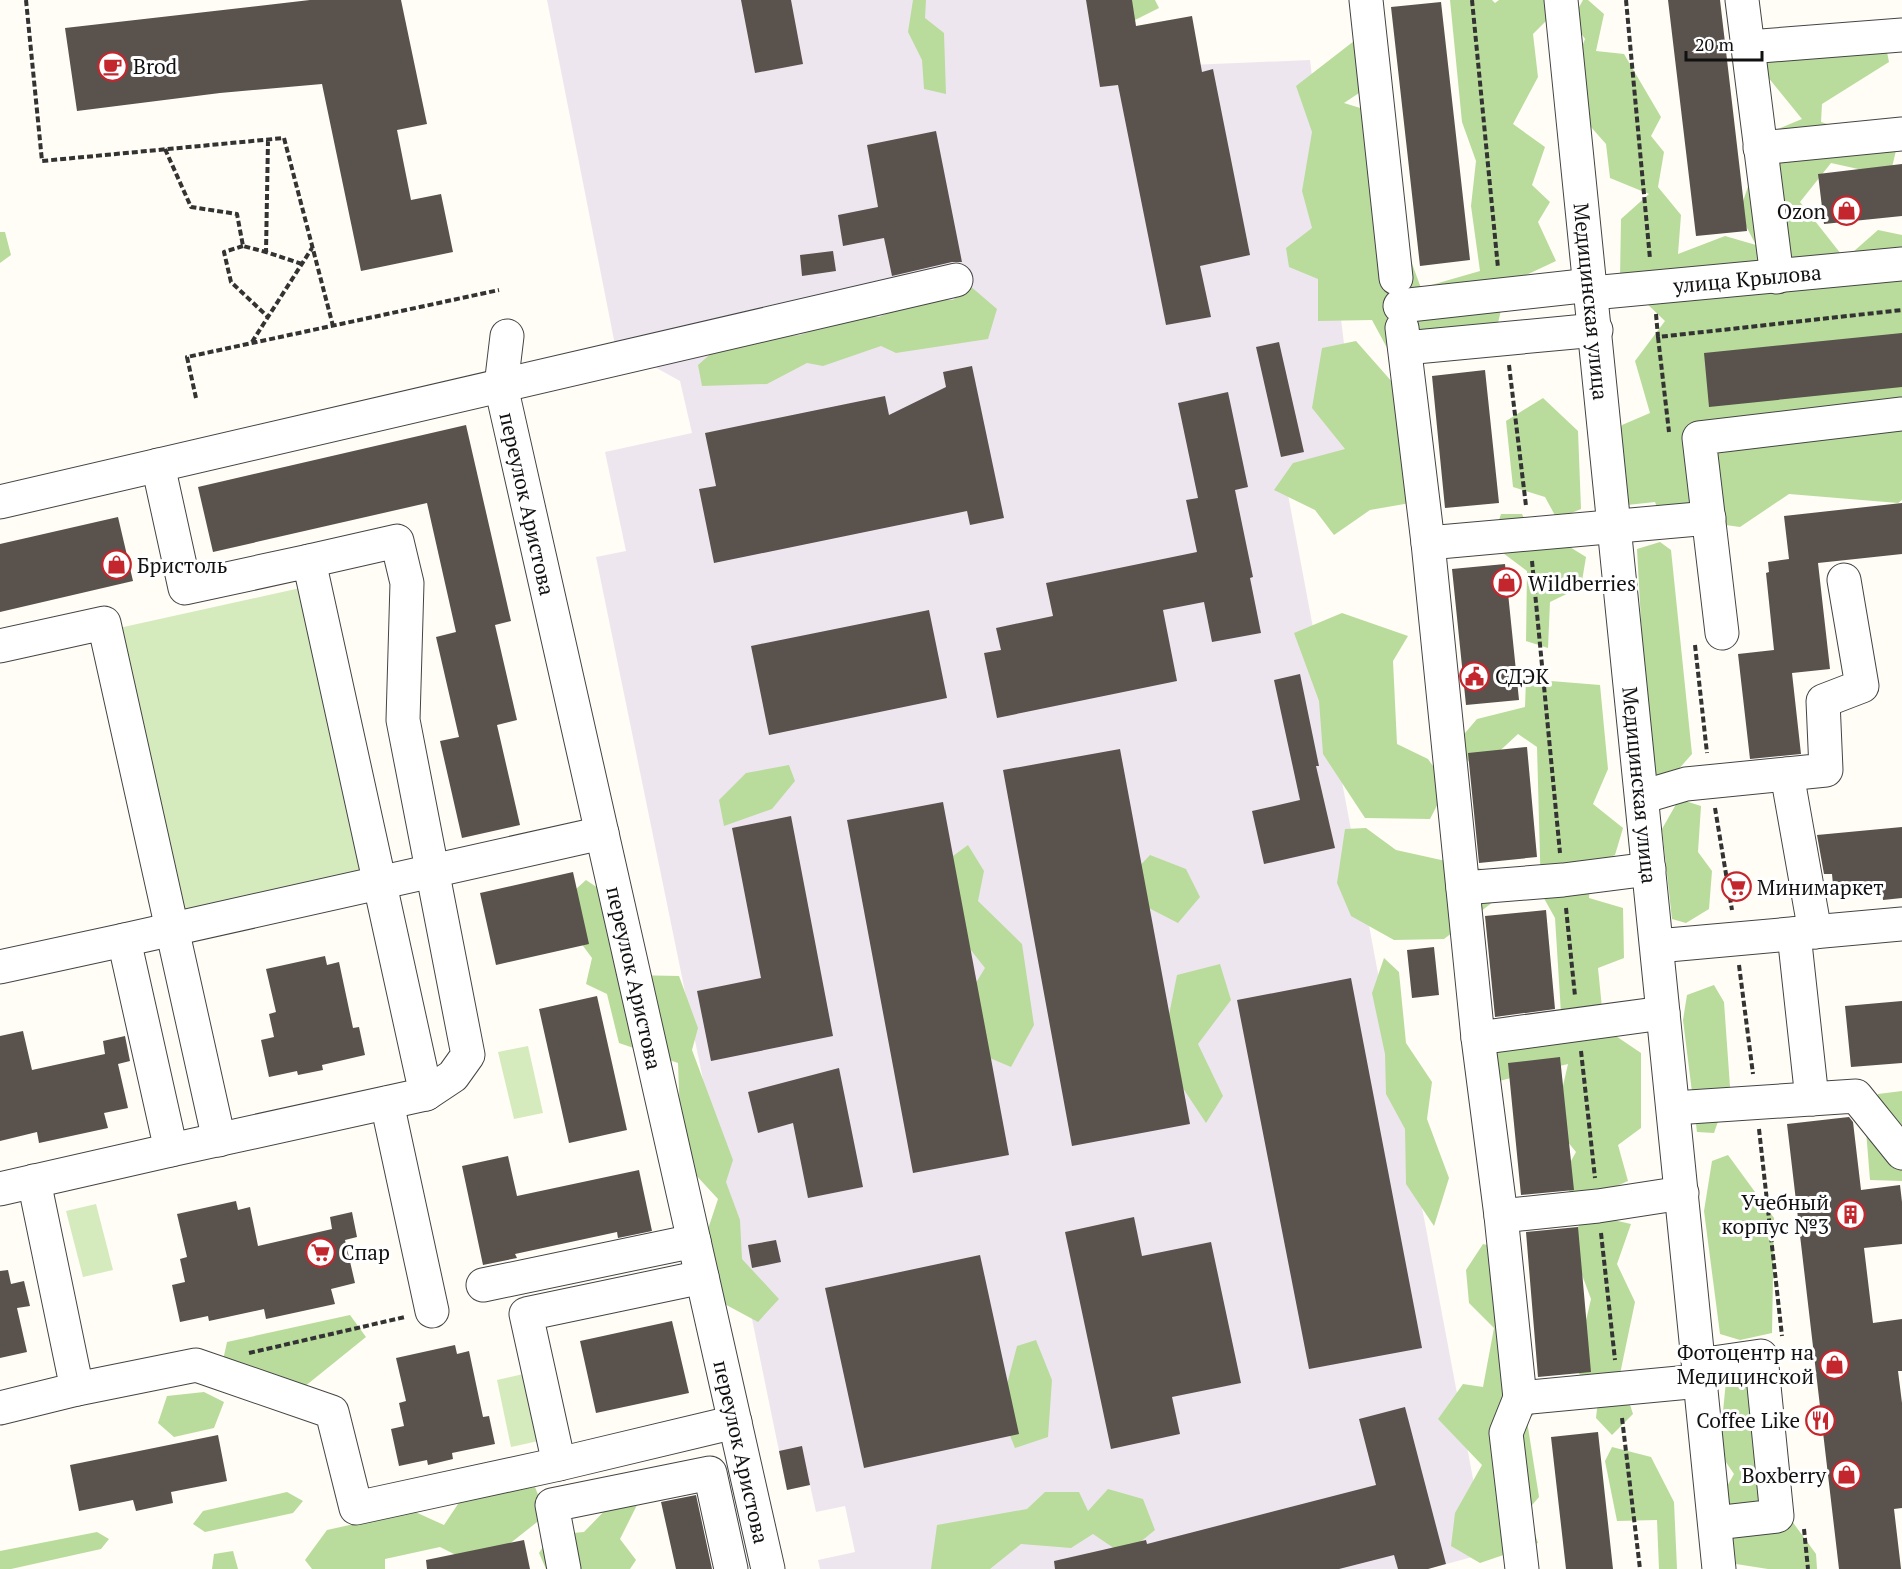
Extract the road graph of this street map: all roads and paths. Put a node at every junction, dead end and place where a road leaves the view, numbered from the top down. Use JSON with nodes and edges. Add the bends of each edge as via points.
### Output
{"nodes":[{"id":1,"x":26,"y":0,"type":"edge"},
{"id":2,"x":1366,"y":0,"type":"edge"},
{"id":3,"x":1472,"y":0,"type":"edge"},
{"id":4,"x":1561,"y":0,"type":"edge"},
{"id":5,"x":1626,"y":0,"type":"edge"},
{"id":6,"x":1742,"y":0,"type":"edge"},
{"id":7,"x":1902,"y":34,"type":"edge"},
{"id":8,"x":1748,"y":47,"type":"junction"},
{"id":9,"x":1902,"y":134,"type":"edge"},
{"id":10,"x":268,"y":140,"type":"junction"},
{"id":11,"x":1760,"y":148,"type":"junction"},
{"id":12,"x":165,"y":149,"type":"junction"},
{"id":13,"x":243,"y":246,"type":"junction"},
{"id":14,"x":312,"y":248,"type":"junction"},
{"id":15,"x":266,"y":252,"type":"junction"},
{"id":16,"x":302,"y":264,"type":"junction"},
{"id":17,"x":1902,"y":264,"type":"edge"},
{"id":18,"x":1777,"y":277,"type":"junction"},
{"id":19,"x":956,"y":280,"type":"dead end"},
{"id":20,"x":1654,"y":287,"type":"junction"},
{"id":21,"x":1592,"y":289,"type":"junction"},
{"id":22,"x":499,"y":290,"type":"dead end"},
{"id":23,"x":1500,"y":294,"type":"junction"},
{"id":24,"x":1902,"y":310,"type":"edge"},
{"id":25,"x":1401,"y":315,"type":"junction"},
{"id":26,"x":268,"y":317,"type":"junction"},
{"id":27,"x":333,"y":326,"type":"junction"},
{"id":28,"x":1596,"y":330,"type":"junction"},
{"id":29,"x":507,"y":336,"type":"dead end"},
{"id":30,"x":1506,"y":338,"type":"junction"},
{"id":31,"x":252,"y":343,"type":"junction"},
{"id":32,"x":501,"y":386,"type":"junction"},
{"id":33,"x":196,"y":398,"type":"dead end"},
{"id":34,"x":1902,"y":414,"type":"edge"},
{"id":35,"x":158,"y":465,"type":"junction"},
{"id":36,"x":0,"y":502,"type":"edge"},
{"id":37,"x":1708,"y":518,"type":"junction"},
{"id":38,"x":1615,"y":527,"type":"junction"},
{"id":39,"x":1529,"y":535,"type":"junction"},
{"id":40,"x":1428,"y":543,"type":"junction"},
{"id":41,"x":309,"y":561,"type":"junction"},
{"id":42,"x":1844,"y":580,"type":"dead end"},
{"id":43,"x":1722,"y":633,"type":"dead end"},
{"id":44,"x":0,"y":646,"type":"edge"},
{"id":45,"x":1787,"y":774,"type":"junction"},
{"id":46,"x":1642,"y":797,"type":"junction"},
{"id":47,"x":602,"y":833,"type":"junction"},
{"id":48,"x":1649,"y":870,"type":"junction"},
{"id":49,"x":433,"y":871,"type":"junction"},
{"id":50,"x":1563,"y":880,"type":"junction"},
{"id":51,"x":380,"y":883,"type":"junction"},
{"id":52,"x":1463,"y":888,"type":"junction"},
{"id":53,"x":1902,"y":924,"type":"edge"},
{"id":54,"x":172,"y":929,"type":"junction"},
{"id":55,"x":1804,"y":933,"type":"junction"},
{"id":56,"x":124,"y":940,"type":"junction"},
{"id":57,"x":1657,"y":946,"type":"junction"},
{"id":58,"x":0,"y":967,"type":"edge"},
{"id":59,"x":1664,"y":1013,"type":"junction"},
{"id":60,"x":1578,"y":1024,"type":"junction"},
{"id":61,"x":1478,"y":1038,"type":"junction"},
{"id":62,"x":426,"y":1094,"type":"junction"},
{"id":63,"x":1812,"y":1099,"type":"junction"},
{"id":64,"x":387,"y":1103,"type":"junction"},
{"id":65,"x":1674,"y":1108,"type":"junction"},
{"id":66,"x":219,"y":1140,"type":"junction"},
{"id":67,"x":171,"y":1150,"type":"junction"},
{"id":68,"x":1902,"y":1153,"type":"edge"},
{"id":69,"x":34,"y":1181,"type":"junction"},
{"id":70,"x":0,"y":1189,"type":"edge"},
{"id":71,"x":1682,"y":1193,"type":"junction"},
{"id":72,"x":1598,"y":1206,"type":"junction"},
{"id":73,"x":1501,"y":1216,"type":"junction"},
{"id":74,"x":694,"y":1241,"type":"junction"},
{"id":75,"x":702,"y":1277,"type":"junction"},
{"id":76,"x":483,"y":1285,"type":"dead end"},
{"id":77,"x":432,"y":1311,"type":"joint"},
{"id":78,"x":241,"y":1354,"type":"dead end"},
{"id":79,"x":1700,"y":1373,"type":"junction"},
{"id":80,"x":1618,"y":1388,"type":"junction"},
{"id":81,"x":77,"y":1389,"type":"junction"},
{"id":82,"x":1520,"y":1398,"type":"junction"},
{"id":83,"x":0,"y":1408,"type":"edge"},
{"id":84,"x":735,"y":1422,"type":"junction"},
{"id":85,"x":559,"y":1464,"type":"junction"},
{"id":86,"x":1715,"y":1523,"type":"junction"},
{"id":87,"x":564,"y":1569,"type":"edge"},
{"id":88,"x":731,"y":1569,"type":"edge"},
{"id":89,"x":768,"y":1569,"type":"edge"},
{"id":90,"x":1522,"y":1569,"type":"edge"},
{"id":91,"x":1640,"y":1569,"type":"edge"},
{"id":92,"x":1719,"y":1569,"type":"edge"}],
"edges":[{"from":1,"to":12,"type":"path","via":[[42,161]]},
{"from":2,"to":25,"type":"street"},
{"from":3,"to":23,"type":"path"},
{"from":4,"to":21,"type":"street","name":"Медицинская улица"},
{"from":5,"to":20,"type":"path"},
{"from":6,"to":8,"type":"street"},
{"from":7,"to":8,"type":"street"},
{"from":8,"to":11,"type":"street"},
{"from":9,"to":11,"type":"street"},
{"from":10,"to":12,"type":"path"},
{"from":10,"to":14,"type":"path","via":[[284,138]]},
{"from":10,"to":15,"type":"path"},
{"from":11,"to":18,"type":"street"},
{"from":12,"to":13,"type":"path","via":[[191,207],[237,214]]},
{"from":13,"to":15,"type":"path"},
{"from":13,"to":26,"type":"path","via":[[224,252],[231,282]]},
{"from":14,"to":16,"type":"path"},
{"from":14,"to":27,"type":"path"},
{"from":15,"to":16,"type":"path"},
{"from":16,"to":26,"type":"path"},
{"from":17,"to":18,"type":"street","name":"улица Крылова"},
{"from":18,"to":20,"type":"street","name":"улица Крылова"},
{"from":19,"to":32,"type":"street"},
{"from":20,"to":21,"type":"street","name":"улица Крылова"},
{"from":20,"to":24,"type":"path","via":[[1658,337]]},
{"from":21,"to":23,"type":"street","name":"улица Крылова"},
{"from":21,"to":28,"type":"street","name":"Медицинская улица"},
{"from":22,"to":27,"type":"path"},
{"from":23,"to":25,"type":"street","name":"улица Крылова"},
{"from":25,"to":30,"type":"street"},
{"from":25,"to":40,"type":"street"},
{"from":26,"to":31,"type":"path"},
{"from":27,"to":31,"type":"path"},
{"from":28,"to":30,"type":"street"},
{"from":28,"to":38,"type":"street","name":"Медицинская улица"},
{"from":29,"to":32,"type":"street","name":"переулок Аристова"},
{"from":30,"to":39,"type":"path"},
{"from":31,"to":33,"type":"path","via":[[187,357]]},
{"from":32,"to":35,"type":"street"},
{"from":32,"to":47,"type":"street","name":"переулок Аристова"},
{"from":34,"to":37,"type":"street","via":[[1699,438]]},
{"from":35,"to":36,"type":"street"},
{"from":35,"to":41,"type":"street","via":[[185,588]]},
{"from":37,"to":38,"type":"street"},
{"from":37,"to":43,"type":"street"},
{"from":38,"to":39,"type":"street"},
{"from":38,"to":46,"type":"street","name":"Медицинская улица"},
{"from":39,"to":40,"type":"street"},
{"from":39,"to":50,"type":"path"},
{"from":40,"to":52,"type":"street"},
{"from":41,"to":49,"type":"street","via":[[397,541],[407,583],[404,720]]},
{"from":41,"to":51,"type":"street"},
{"from":42,"to":45,"type":"street","via":[[1863,686],[1823,701],[1826,770]]},
{"from":44,"to":54,"type":"street","via":[[104,623]]},
{"from":45,"to":46,"type":"street","via":[[1686,784]]},
{"from":45,"to":55,"type":"street"},
{"from":46,"to":48,"type":"street","name":"Медицинская улица"},
{"from":47,"to":49,"type":"street"},
{"from":47,"to":74,"type":"street","name":"переулок Аристова"},
{"from":48,"to":50,"type":"street"},
{"from":48,"to":57,"type":"street","name":"Медицинская улица"},
{"from":49,"to":51,"type":"street"},
{"from":49,"to":62,"type":"street","via":[[468,1055],[453,1076]]},
{"from":50,"to":52,"type":"street"},
{"from":50,"to":60,"type":"path"},
{"from":51,"to":54,"type":"street"},
{"from":51,"to":62,"type":"street"},
{"from":52,"to":61,"type":"street"},
{"from":53,"to":55,"type":"street"},
{"from":54,"to":56,"type":"street"},
{"from":54,"to":66,"type":"street"},
{"from":55,"to":57,"type":"street"},
{"from":55,"to":63,"type":"street"},
{"from":56,"to":58,"type":"street"},
{"from":56,"to":67,"type":"street"},
{"from":57,"to":59,"type":"street","name":"Медицинская улица"},
{"from":59,"to":60,"type":"street"},
{"from":59,"to":65,"type":"street","name":"Медицинская улица"},
{"from":60,"to":61,"type":"street"},
{"from":60,"to":72,"type":"path"},
{"from":61,"to":73,"type":"street"},
{"from":62,"to":64,"type":"street"},
{"from":63,"to":65,"type":"street"},
{"from":63,"to":68,"type":"street","via":[[1856,1096]]},
{"from":64,"to":66,"type":"street"},
{"from":64,"to":77,"type":"street"},
{"from":65,"to":71,"type":"street","name":"Медицинская улица"},
{"from":66,"to":67,"type":"street"},
{"from":67,"to":69,"type":"street"},
{"from":69,"to":70,"type":"street"},
{"from":69,"to":81,"type":"street"},
{"from":71,"to":72,"type":"street"},
{"from":71,"to":79,"type":"street","name":"Медицинская улица"},
{"from":72,"to":73,"type":"street"},
{"from":72,"to":80,"type":"path"},
{"from":73,"to":82,"type":"street"},
{"from":74,"to":75,"type":"street","name":"переулок Аристова"},
{"from":74,"to":76,"type":"street"},
{"from":75,"to":84,"type":"street","name":"переулок Аристова"},
{"from":75,"to":85,"type":"street","via":[[525,1314]]},
{"from":77,"to":78,"type":"path"},
{"from":79,"to":80,"type":"street"},
{"from":79,"to":86,"type":"street","name":"Медицинская улица"},
{"from":79,"to":86,"type":"street","via":[[1761,1356],[1778,1516]]},
{"from":80,"to":82,"type":"street"},
{"from":80,"to":91,"type":"path"},
{"from":81,"to":83,"type":"street"},
{"from":81,"to":85,"type":"street","via":[[196,1365],[332,1412],[356,1508]]},
{"from":82,"to":90,"type":"street","via":[[1506,1433]]},
{"from":84,"to":85,"type":"street"},
{"from":84,"to":89,"type":"street","name":"переулок Аристова"},
{"from":86,"to":92,"type":"street","name":"Медицинская улица"},
{"from":87,"to":88,"type":"street","via":[[552,1505],[710,1473]]}]}
